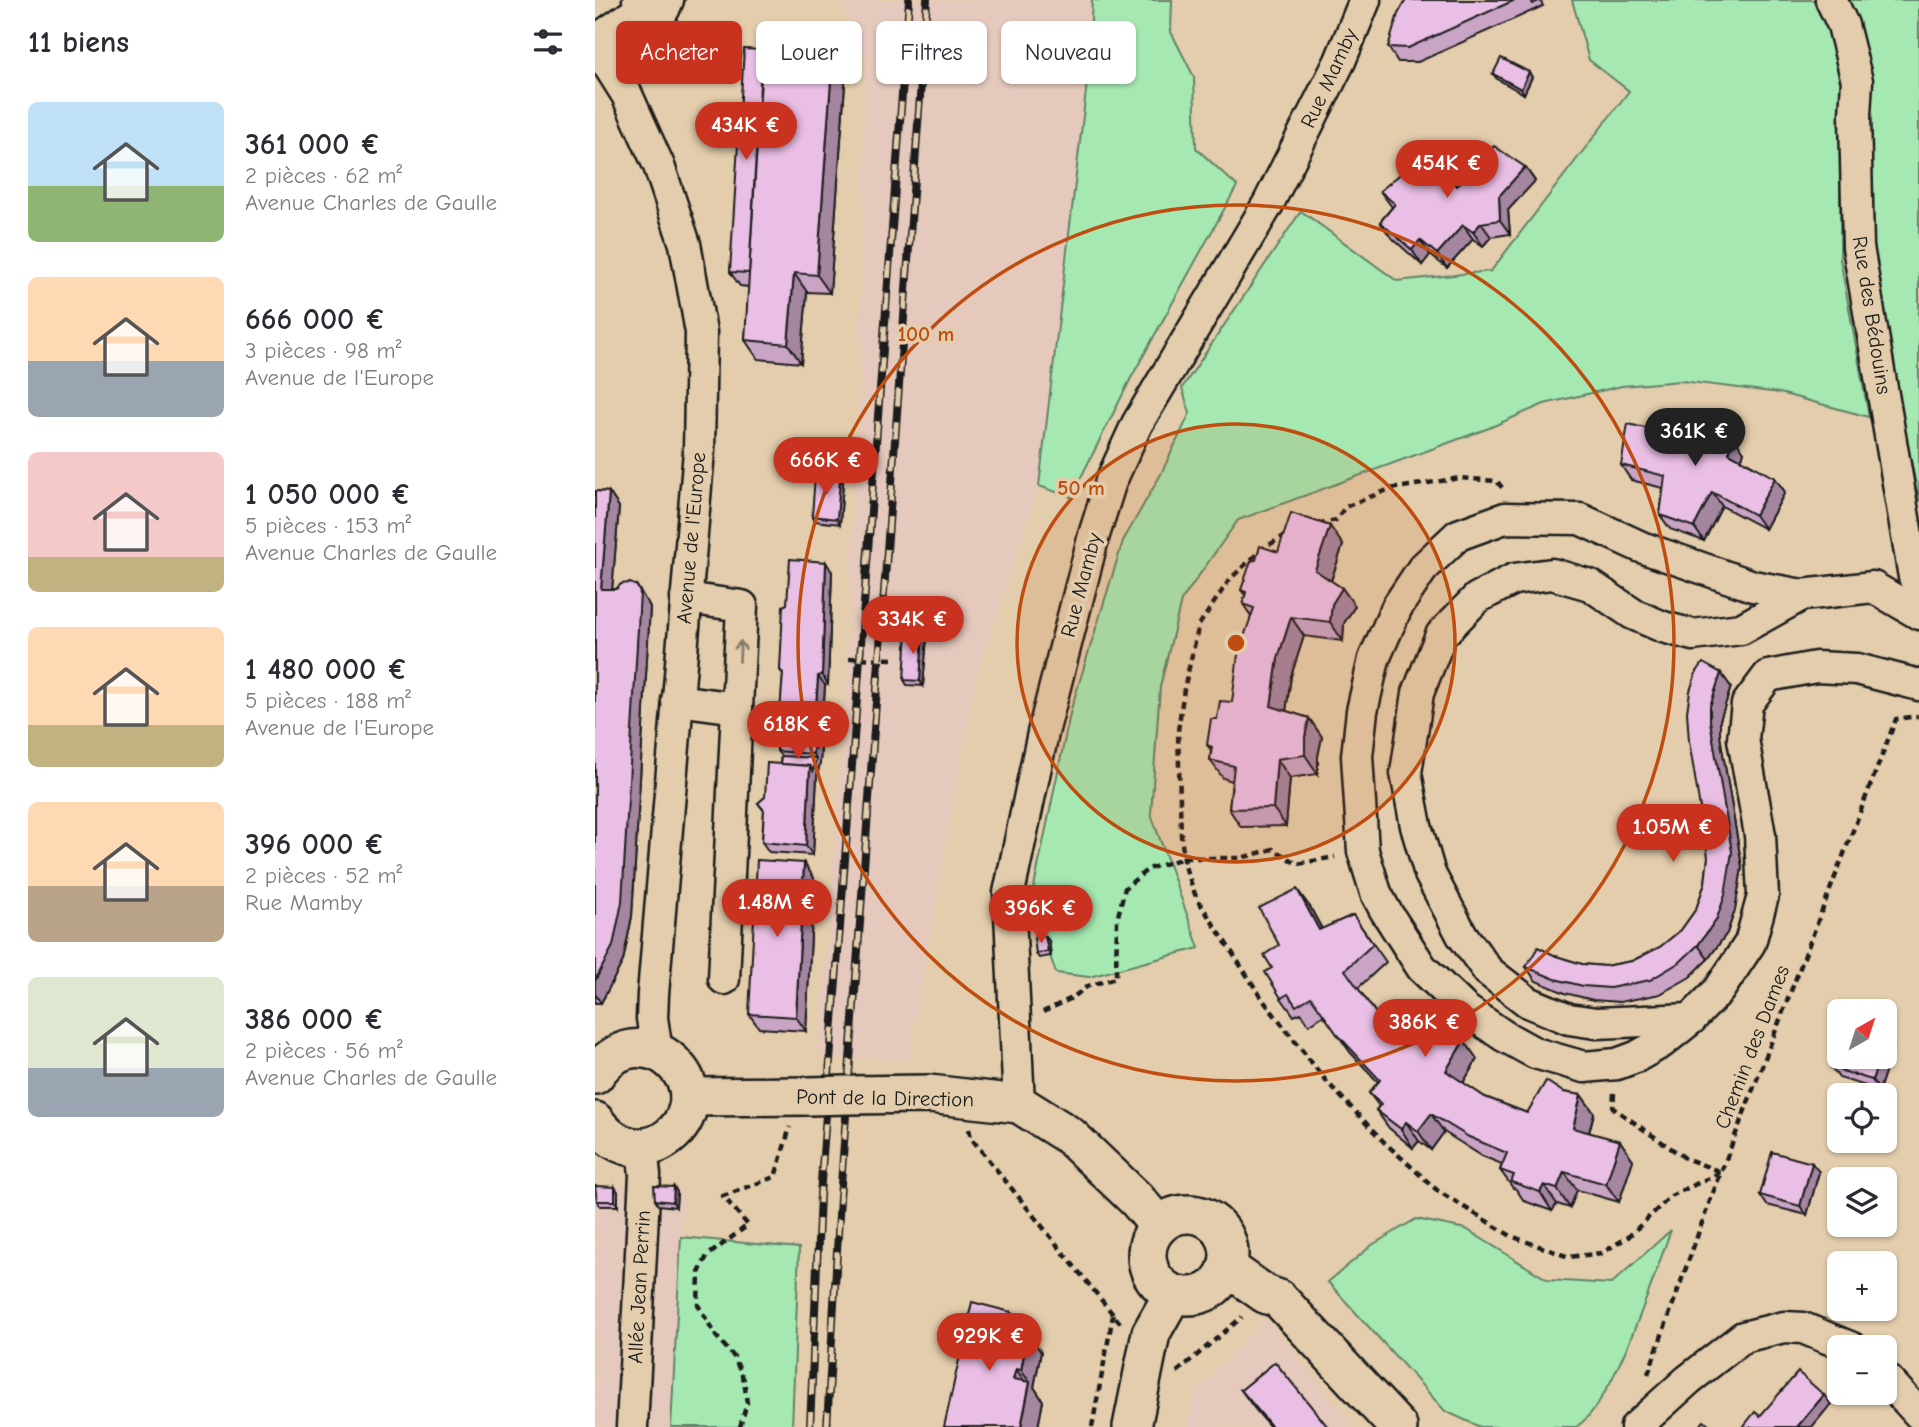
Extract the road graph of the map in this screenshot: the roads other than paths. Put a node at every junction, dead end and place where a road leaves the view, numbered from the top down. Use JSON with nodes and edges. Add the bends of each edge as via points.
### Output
{"nodes":[{"id":1,"x":638,"y":0,"type":"edge"},
{"id":2,"x":668,"y":0,"type":"edge"},
{"id":3,"x":1365,"y":0,"type":"edge"},
{"id":4,"x":1831,"y":0,"type":"edge"},
{"id":5,"x":598,"y":48,"type":"edge"},
{"id":6,"x":1919,"y":589,"type":"edge"},
{"id":7,"x":1802,"y":595,"type":"junction"},
{"id":8,"x":686,"y":598,"type":"junction"},
{"id":9,"x":1919,"y":614,"type":"edge"},
{"id":10,"x":1919,"y":685,"type":"edge"},
{"id":11,"x":677,"y":700,"type":"junction"},
{"id":12,"x":737,"y":708,"type":"junction"},
{"id":13,"x":724,"y":979,"type":"dead end"},
{"id":14,"x":1691,"y":1019,"type":"junction"},
{"id":15,"x":657,"y":1052,"type":"junction"},
{"id":16,"x":595,"y":1075,"type":"edge"},
{"id":17,"x":701,"y":1097,"type":"junction"},
{"id":18,"x":1019,"y":1104,"type":"junction"},
{"id":19,"x":595,"y":1121,"type":"edge"},
{"id":20,"x":642,"y":1148,"type":"junction"},
{"id":21,"x":1159,"y":1226,"type":"junction"},
{"id":22,"x":1227,"y":1267,"type":"junction"},
{"id":23,"x":1173,"y":1294,"type":"junction"},
{"id":24,"x":1827,"y":1338,"type":"edge"},
{"id":25,"x":1897,"y":1390,"type":"edge"},
{"id":26,"x":1919,"y":1414,"type":"edge"},
{"id":27,"x":1645,"y":1418,"type":"edge"},
{"id":28,"x":632,"y":1427,"type":"edge"},
{"id":29,"x":1132,"y":1427,"type":"edge"},
{"id":30,"x":1398,"y":1427,"type":"edge"}],
"edges":[{"from":1,"to":5,"type":"street","via":[[635,13]]},
{"from":2,"to":5,"type":"street","via":[[655,25]]},
{"from":3,"to":18,"type":"street","name":"Rue Mamby","via":[[1340,61],[1268,204],[1137,424],[1111,481],[1090,548],[1042,733],[1009,893]]},
{"from":4,"to":6,"type":"street","name":"Rue des Bédouins","via":[[1843,25],[1857,80],[1858,247]]},
{"from":5,"to":8,"type":"street","name":"Avenue de l'Europe","via":[[627,95],[659,166],[685,244],[701,332],[699,451]]},
{"from":7,"to":9,"type":"street","via":[[1873,586]]},
{"from":7,"to":14,"type":"street","via":[[1741,629],[1693,635],[1633,614],[1590,585],[1552,574],[1514,579],[1477,598],[1441,635],[1418,693],[1406,773],[1416,827],[1430,874],[1462,935],[1488,971],[1528,1002],[1569,1019],[1596,1023]]},
{"from":7,"to":14,"type":"street","via":[[1753,586],[1641,547],[1580,519],[1505,518],[1458,535],[1423,568],[1397,607],[1374,659],[1357,756],[1363,851],[1376,893],[1422,968],[1466,1010],[1504,1036],[1535,1053],[1584,1067],[1636,1058]]},
{"from":8,"to":11,"type":"street","name":"Avenue de l'Europe"},
{"from":12,"to":8,"type":"street","one_way":true,"via":[[743,606]]},
{"from":10,"to":14,"type":"street","via":[[1857,669],[1816,667],[1767,676],[1747,704],[1743,739],[1760,835],[1763,896],[1750,943],[1719,990]]},
{"from":11,"to":12,"type":"street"},
{"from":11,"to":15,"type":"street","name":"Avenue de l'Europe","via":[[653,994]]},
{"from":12,"to":13,"type":"street"},
{"from":15,"to":16,"type":"main road","via":[[643,1048],[621,1052]]},
{"from":15,"to":17,"type":"main road","via":[[670,1059]]},
{"from":17,"to":18,"type":"main road","name":"Pont de la Direction","bridge":true,"via":[[946,1096]]},
{"from":17,"to":20,"type":"main road","via":[[675,1131]]},
{"from":18,"to":21,"type":"main road","name":"Pont de la Direction","via":[[1070,1136]]},
{"from":19,"to":20,"type":"main road","via":[[614,1141]]},
{"from":20,"to":28,"type":"street","name":"Allée Jean Perrin","via":[[645,1175]]},
{"from":21,"to":22,"type":"main road","via":[[1182,1215],[1208,1220],[1226,1240]]},
{"from":21,"to":23,"type":"main road","via":[[1151,1237],[1147,1264],[1161,1287]]},
{"from":22,"to":23,"type":"main road","via":[[1212,1289],[1186,1296]]},
{"from":22,"to":30,"type":"main road","via":[[1279,1299]]},
{"from":23,"to":29,"type":"main road","via":[[1151,1333]]},
{"from":24,"to":27,"type":"street","via":[[1803,1328],[1784,1327],[1743,1337]]},
{"from":25,"to":26,"type":"street"}]}
